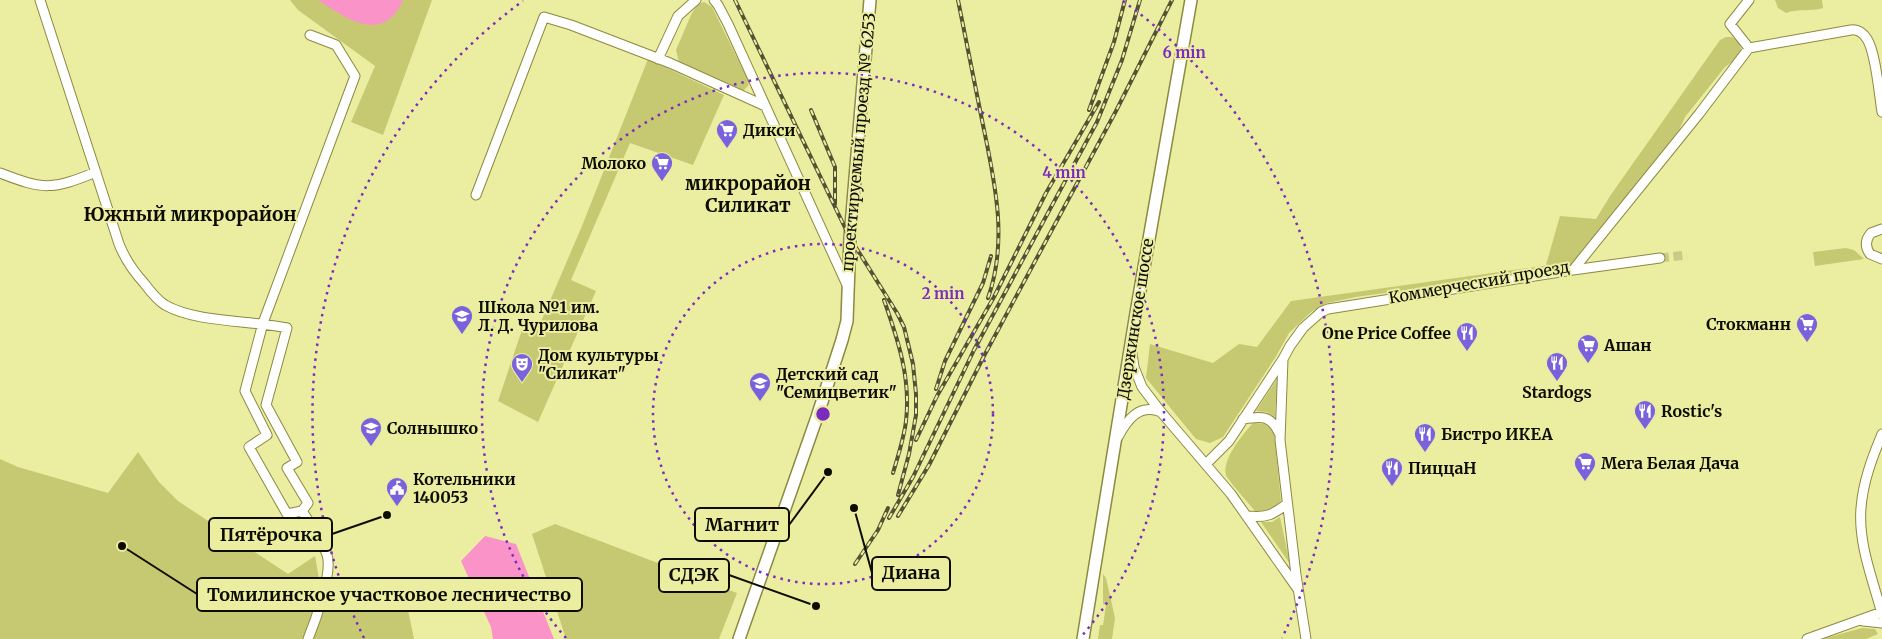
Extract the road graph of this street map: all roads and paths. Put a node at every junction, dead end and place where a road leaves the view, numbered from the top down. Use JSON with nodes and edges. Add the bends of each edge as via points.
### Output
{"nodes":[{"id":1,"x":40,"y":0,"type":"edge"},
{"id":2,"x":696,"y":0,"type":"edge"},
{"id":3,"x":714,"y":0,"type":"edge"},
{"id":4,"x":870,"y":0,"type":"edge"},
{"id":5,"x":1191,"y":0,"type":"edge"},
{"id":6,"x":1749,"y":0,"type":"edge"},
{"id":7,"x":310,"y":34,"type":"dead end"},
{"id":8,"x":1749,"y":48,"type":"junction"},
{"id":9,"x":658,"y":59,"type":"junction"},
{"id":10,"x":765,"y":106,"type":"junction"},
{"id":11,"x":1882,"y":112,"type":"edge"},
{"id":12,"x":96,"y":172,"type":"junction"},
{"id":13,"x":0,"y":173,"type":"edge"},
{"id":14,"x":476,"y":195,"type":"dead end"},
{"id":15,"x":1882,"y":230,"type":"edge"},
{"id":16,"x":1660,"y":258,"type":"tunnel mouth"},
{"id":17,"x":1882,"y":258,"type":"edge"},
{"id":18,"x":1573,"y":270,"type":"junction"},
{"id":19,"x":847,"y":285,"type":"junction"},
{"id":20,"x":263,"y":323,"type":"junction"},
{"id":21,"x":1132,"y":338,"type":"junction"},
{"id":22,"x":1283,"y":359,"type":"junction"},
{"id":23,"x":1161,"y":412,"type":"junction"},
{"id":24,"x":1243,"y":418,"type":"junction"},
{"id":25,"x":1882,"y":434,"type":"edge"},
{"id":26,"x":1280,"y":436,"type":"junction"},
{"id":27,"x":1115,"y":442,"type":"junction"},
{"id":28,"x":1206,"y":464,"type":"junction"},
{"id":29,"x":1287,"y":504,"type":"junction"},
{"id":30,"x":302,"y":511,"type":"junction"},
{"id":31,"x":1247,"y":516,"type":"junction"},
{"id":32,"x":1298,"y":591,"type":"junction"},
{"id":33,"x":1882,"y":613,"type":"edge"},
{"id":34,"x":1858,"y":622,"type":"junction"},
{"id":35,"x":1882,"y":624,"type":"edge"},
{"id":36,"x":308,"y":639,"type":"edge"},
{"id":37,"x":739,"y":639,"type":"edge"},
{"id":38,"x":1083,"y":639,"type":"edge"},
{"id":39,"x":1306,"y":639,"type":"edge"},
{"id":40,"x":1807,"y":639,"type":"edge"}],
"edges":[{"from":1,"to":12,"type":"street"},
{"from":2,"to":9,"type":"street","via":[[678,16]]},
{"from":3,"to":10,"type":"street"},
{"from":4,"to":19,"type":"street","name":"проектируемый проезд № 6253"},
{"from":5,"to":21,"type":"street","name":"Дзержинское шоссе"},
{"from":6,"to":8,"type":"street","via":[[1730,24]]},
{"from":7,"to":20,"type":"street","via":[[336,45],[355,76]]},
{"from":8,"to":11,"type":"street","via":[[1851,30],[1860,32],[1871,49]]},
{"from":8,"to":18,"type":"street","name":"Коммерческий проезд"},
{"from":9,"to":10,"type":"street"},
{"from":9,"to":14,"type":"street","via":[[544,17]]},
{"from":10,"to":19,"type":"street"},
{"from":12,"to":13,"type":"street","via":[[46,187]]},
{"from":12,"to":20,"type":"street","via":[[125,258],[164,305],[207,319]]},
{"from":15,"to":17,"type":"street","via":[[1871,233],[1866,242],[1870,254]]},
{"from":16,"to":18,"type":"street"},
{"from":18,"to":22,"type":"street","name":"Коммерческий проезд","via":[[1328,308],[1303,328]]},
{"from":19,"to":37,"type":"street","name":"проектируемый проезд № 6253","via":[[842,340]]},
{"from":20,"to":30,"type":"street","via":[[287,328],[266,406],[297,462],[288,468],[308,502]]},
{"from":20,"to":30,"type":"street","via":[[245,391],[267,435],[249,446],[286,513]]},
{"from":21,"to":23,"type":"street","via":[[1134,367],[1142,387]]},
{"from":21,"to":27,"type":"street","name":"Дзержинское шоссе"},
{"from":22,"to":24,"type":"street"},
{"from":22,"to":26,"type":"street","name":"Коммерческий проезд"},
{"from":23,"to":27,"type":"street","via":[[1146,408],[1134,414]]},
{"from":23,"to":28,"type":"street"},
{"from":24,"to":26,"type":"street","via":[[1268,418]]},
{"from":24,"to":28,"type":"street","via":[[1229,441]]},
{"from":25,"to":33,"type":"street","via":[[1870,466],[1861,510],[1864,542]]},
{"from":26,"to":29,"type":"street","name":"Коммерческий проезд"},
{"from":27,"to":38,"type":"street","name":"Дзержинское шоссе"},
{"from":28,"to":31,"type":"street"},
{"from":29,"to":31,"type":"street","via":[[1269,516]]},
{"from":29,"to":32,"type":"street","name":"Коммерческий проезд"},
{"from":30,"to":36,"type":"street","via":[[328,557],[325,583]]},
{"from":31,"to":32,"type":"street"},
{"from":32,"to":39,"type":"street","name":"Коммерческий проезд"},
{"from":33,"to":34,"type":"street"},
{"from":34,"to":35,"type":"street"},
{"from":34,"to":40,"type":"street"}]}
